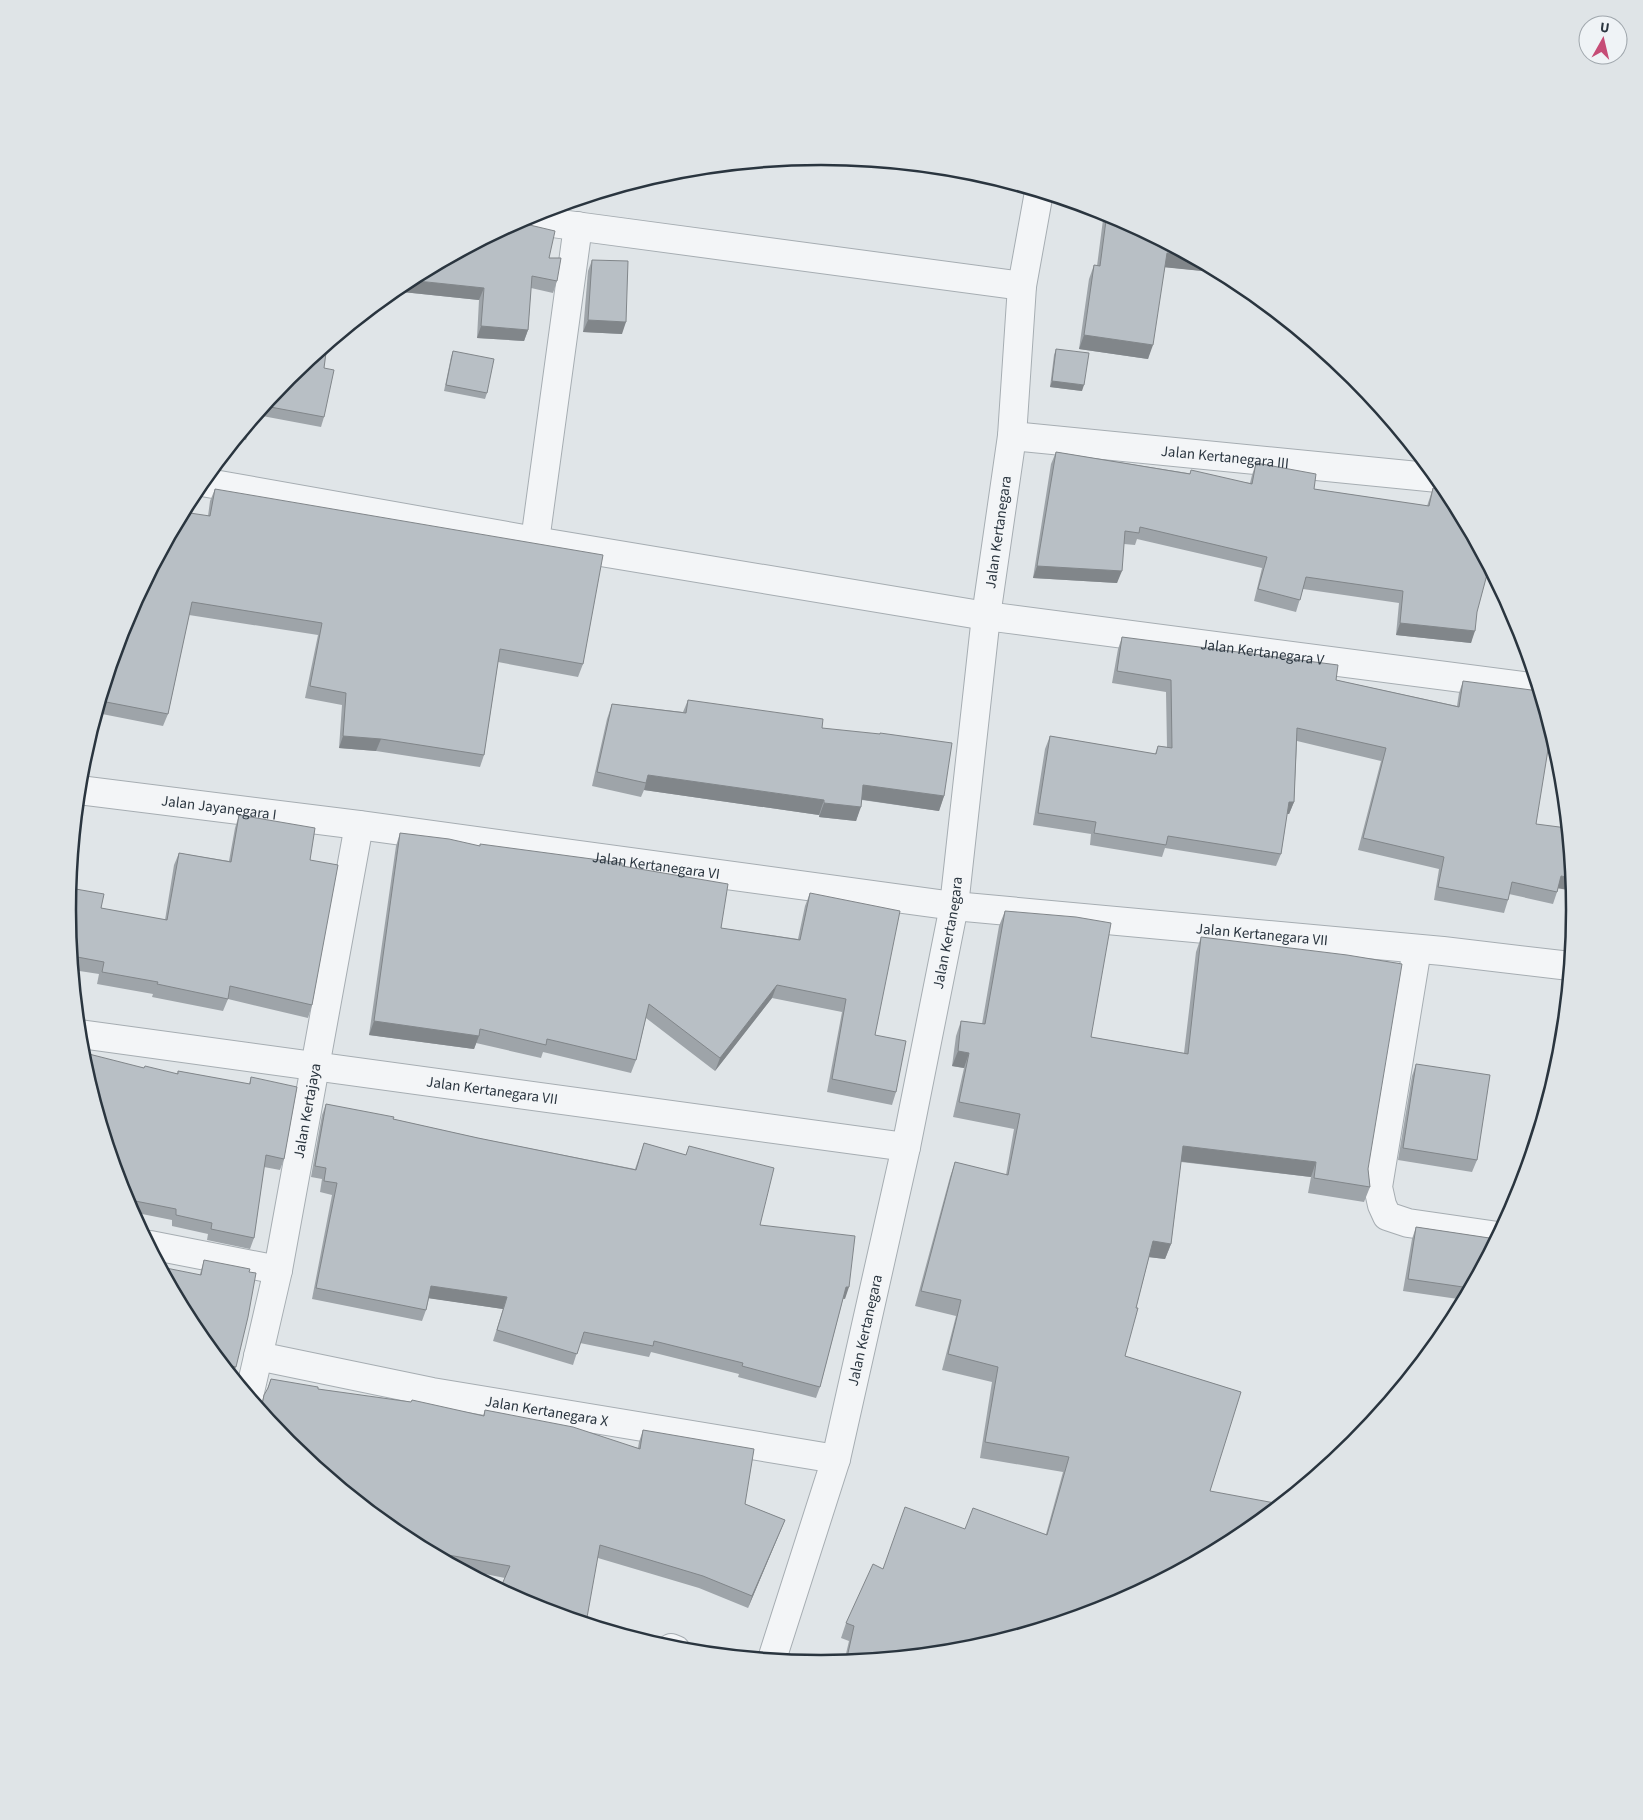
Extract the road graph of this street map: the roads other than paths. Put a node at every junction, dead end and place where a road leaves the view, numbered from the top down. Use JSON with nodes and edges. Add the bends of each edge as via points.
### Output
{"nodes":[{"id":1,"x":1038,"y":197,"type":"edge"},
{"id":2,"x":537,"y":221,"type":"edge"},
{"id":3,"x":578,"y":226,"type":"junction"},
{"id":4,"x":1022,"y":286,"type":"junction"},
{"id":5,"x":1012,"y":436,"type":"junction"},
{"id":6,"x":1428,"y":477,"type":"edge"},
{"id":7,"x":211,"y":484,"type":"edge"},
{"id":8,"x":535,"y":541,"type":"junction"},
{"id":9,"x":986,"y":616,"type":"junction"},
{"id":10,"x":1532,"y":687,"type":"edge"},
{"id":11,"x":87,"y":791,"type":"edge"},
{"id":12,"x":359,"y":825,"type":"junction"},
{"id":13,"x":954,"y":906,"type":"junction"},
{"id":14,"x":1417,"y":949,"type":"junction"},
{"id":15,"x":1564,"y":965,"type":"edge"},
{"id":16,"x":88,"y":1035,"type":"edge"},
{"id":17,"x":315,"y":1067,"type":"junction"},
{"id":18,"x":906,"y":1147,"type":"junction"},
{"id":19,"x":1492,"y":1235,"type":"edge"},
{"id":20,"x":156,"y":1246,"type":"edge"},
{"id":21,"x":278,"y":1270,"type":"junction"},
{"id":22,"x":258,"y":1356,"type":"junction"},
{"id":23,"x":251,"y":1389,"type":"edge"},
{"id":24,"x":836,"y":1459,"type":"junction"},
{"id":25,"x":774,"y":1654,"type":"edge"}],
"edges":[{"from":1,"to":4,"type":"street","name":"Jalan Kertanegara"},
{"from":2,"to":3,"type":"street"},
{"from":3,"to":4,"type":"street"},
{"from":3,"to":8,"type":"street"},
{"from":4,"to":5,"type":"street","name":"Jalan Kertanegara"},
{"from":5,"to":6,"type":"street","name":"Jalan Kertanegara III"},
{"from":5,"to":9,"type":"street","name":"Jalan Kertanegara"},
{"from":7,"to":8,"type":"street","name":"Jalan Kertanegara V"},
{"from":8,"to":9,"type":"street","name":"Jalan Kertanegara V"},
{"from":9,"to":10,"type":"street","name":"Jalan Kertanegara V"},
{"from":9,"to":13,"type":"street","name":"Jalan Kertanegara"},
{"from":11,"to":12,"type":"street","name":"Jalan Jayanegara I"},
{"from":12,"to":13,"type":"street","name":"Jalan Kertanegara VI"},
{"from":12,"to":17,"type":"street","name":"Jalan Kertajaya"},
{"from":13,"to":14,"type":"street","name":"Jalan Kertanegara VII"},
{"from":13,"to":18,"type":"street","name":"Jalan Kertanegara"},
{"from":14,"to":15,"type":"street","name":"Jalan Kertanegara VII"},
{"from":14,"to":19,"type":"street","via":[[1379,1180],[1382,1205],[1387,1216],[1408,1223]]},
{"from":16,"to":17,"type":"street","name":"Jalan Kertanegara VII"},
{"from":17,"to":18,"type":"street","name":"Jalan Kertanegara VII"},
{"from":17,"to":21,"type":"street","name":"Jalan Kertajaya"},
{"from":18,"to":24,"type":"street","name":"Jalan Kertanegara"},
{"from":20,"to":21,"type":"street"},
{"from":21,"to":22,"type":"street","name":"Jalan Kertajaya"},
{"from":22,"to":23,"type":"street","name":"Jalan Kertajaya"},
{"from":22,"to":24,"type":"street","name":"Jalan Kertanegara X","via":[[432,1392]]},
{"from":24,"to":25,"type":"street","name":"Jalan Kertanegara"}]}
